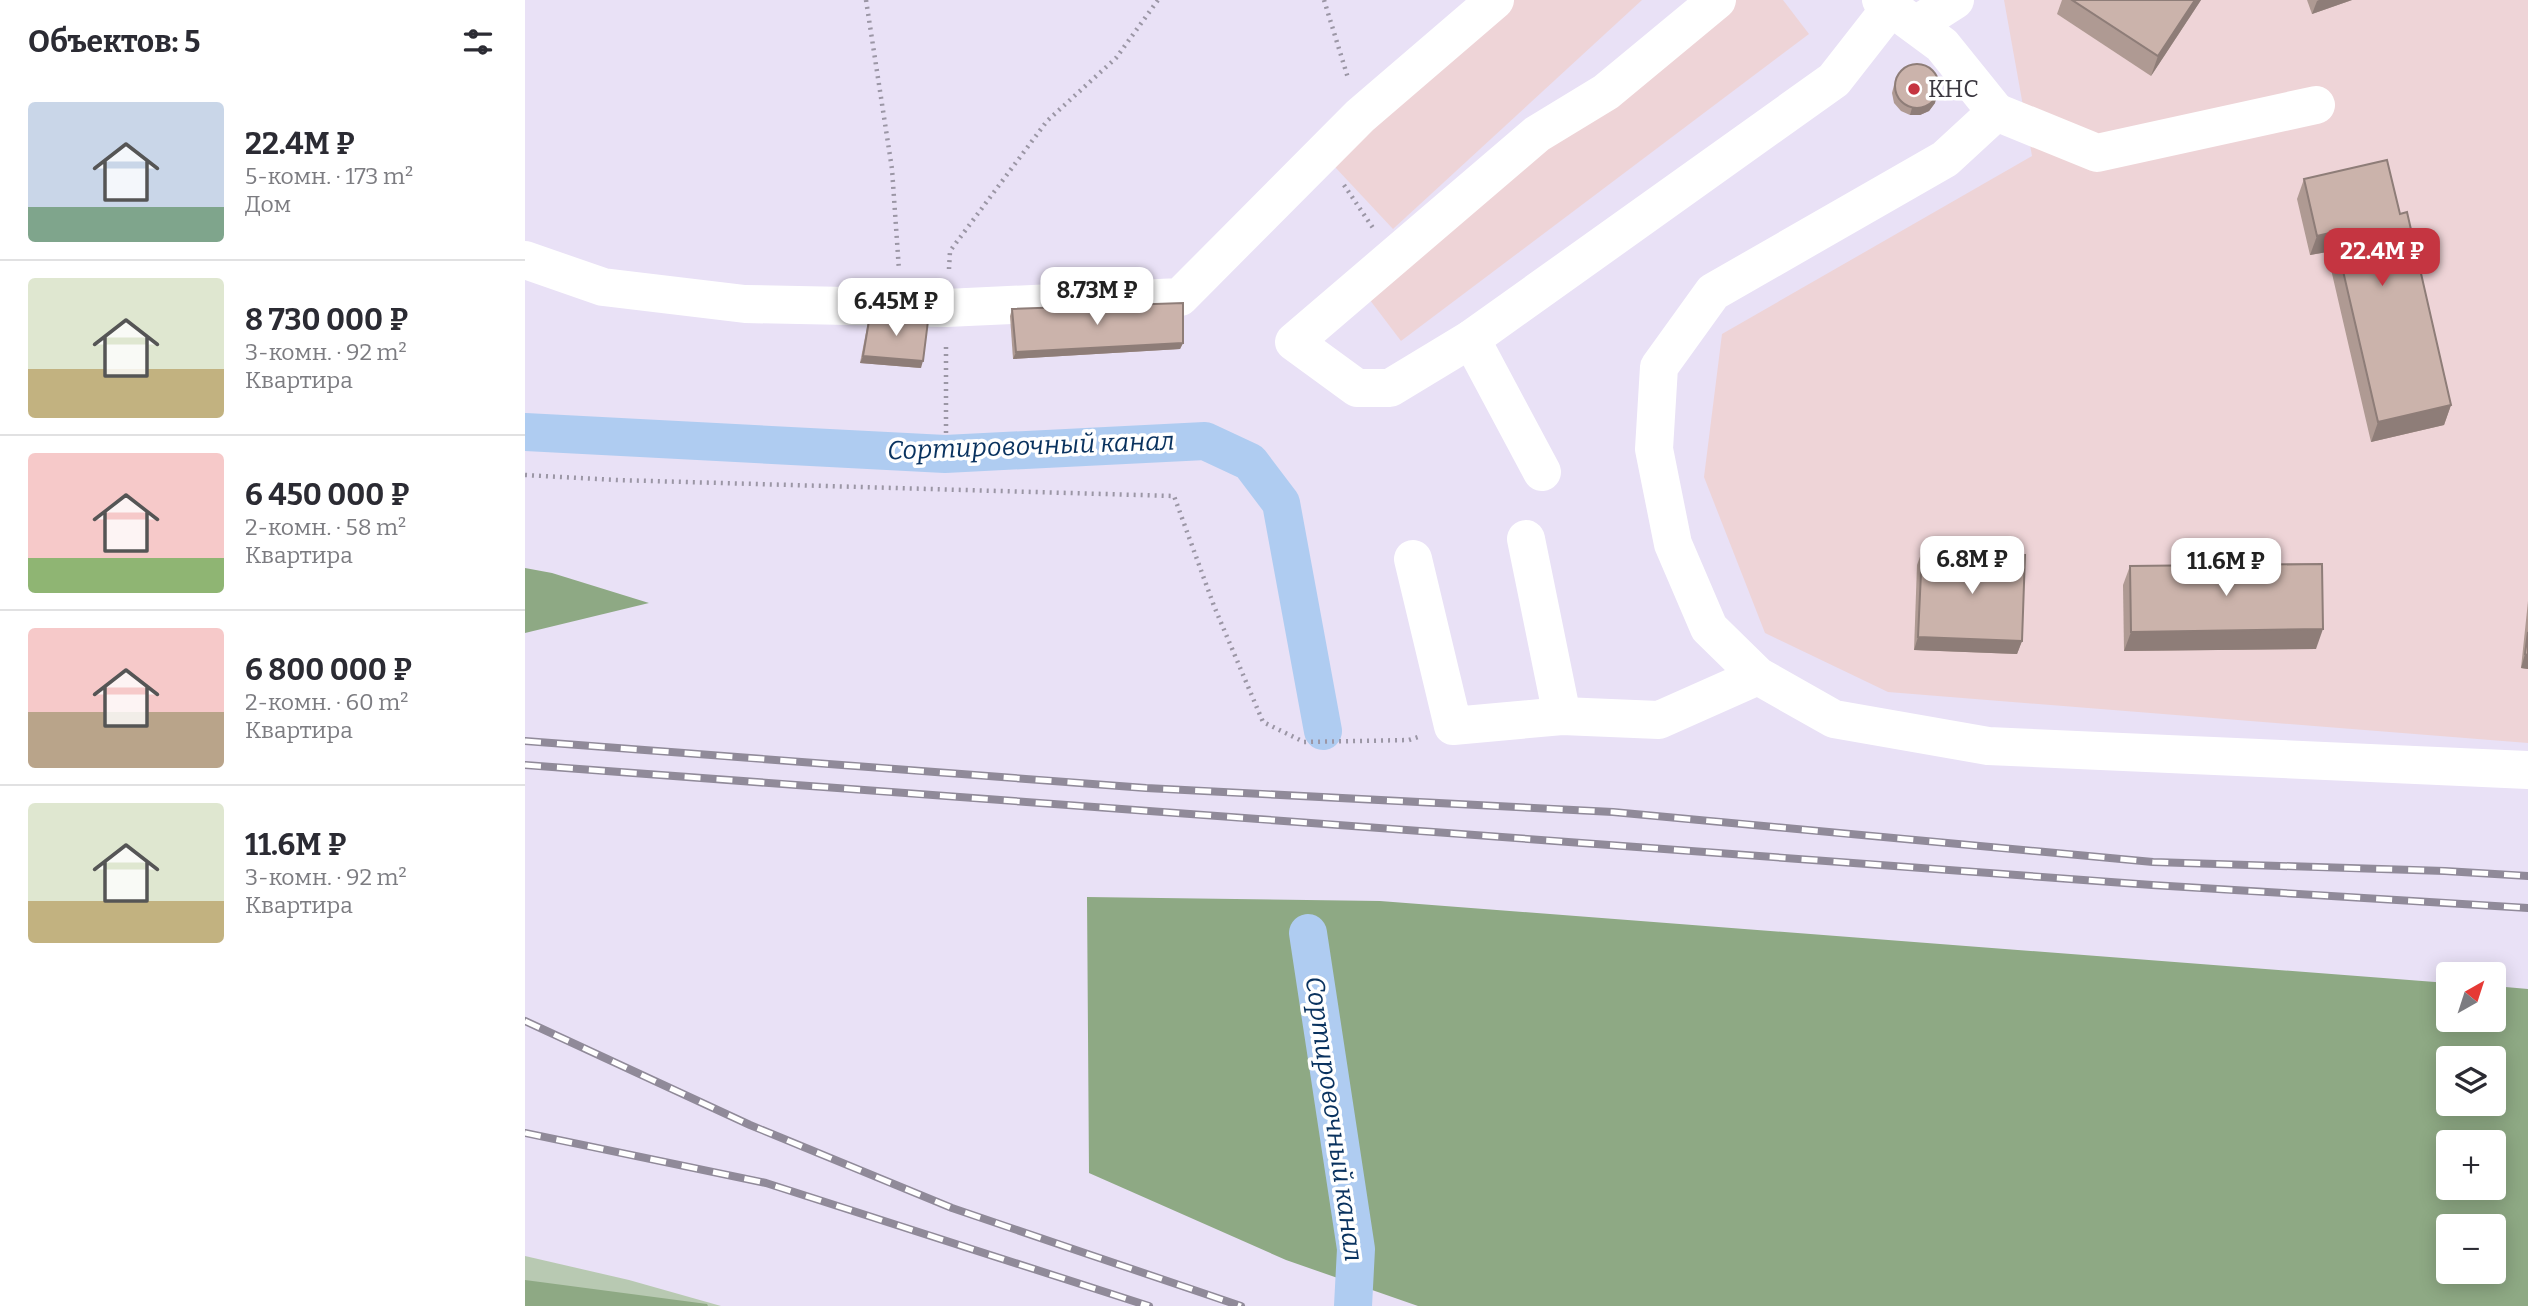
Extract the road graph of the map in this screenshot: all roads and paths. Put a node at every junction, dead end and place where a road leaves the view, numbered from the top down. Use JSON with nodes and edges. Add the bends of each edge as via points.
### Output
{"nodes":[{"id":1,"x":866,"y":0,"type":"edge"},
{"id":2,"x":1158,"y":0,"type":"edge"},
{"id":3,"x":1324,"y":0,"type":"edge"},
{"id":4,"x":1495,"y":0,"type":"edge"},
{"id":5,"x":1717,"y":0,"type":"edge"},
{"id":6,"x":1955,"y":0,"type":"edge"},
{"id":7,"x":1896,"y":11,"type":"edge"},
{"id":8,"x":2316,"y":105,"type":"dead end"},
{"id":9,"x":1996,"y":112,"type":"junction"},
{"id":10,"x":1360,"y":116,"type":"junction"},
{"id":11,"x":1323,"y":154,"type":"junction"},
{"id":12,"x":1392,"y":257,"type":"junction"},
{"id":13,"x":525,"y":260,"type":"edge"},
{"id":14,"x":901,"y":307,"type":"junction"},
{"id":15,"x":946,"y":308,"type":"junction"},
{"id":16,"x":1471,"y":339,"type":"junction"},
{"id":17,"x":946,"y":433,"type":"dead end"},
{"id":18,"x":1542,"y":472,"type":"dead end"},
{"id":19,"x":525,"y":475,"type":"edge"},
{"id":20,"x":1526,"y":539,"type":"dead end"},
{"id":21,"x":1413,"y":559,"type":"dead end"},
{"id":22,"x":1758,"y":677,"type":"junction"},
{"id":23,"x":1562,"y":716,"type":"junction"},
{"id":24,"x":1453,"y":726,"type":"junction"},
{"id":25,"x":2528,"y":770,"type":"edge"}],
"edges":[{"from":1,"to":14,"type":"path","via":[[892,169]]},
{"from":2,"to":15,"type":"path","via":[[1117,58],[1047,121],[950,251]]},
{"from":3,"to":10,"type":"path"},
{"from":4,"to":10,"type":"lane"},
{"from":5,"to":12,"type":"lane","via":[[1606,92],[1537,134]]},
{"from":6,"to":7,"type":"lane"},
{"from":7,"to":9,"type":"lane","via":[[1942,45]]},
{"from":7,"to":16,"type":"lane","via":[[1834,80]]},
{"from":8,"to":9,"type":"lane","via":[[2098,153]]},
{"from":9,"to":22,"type":"lane","via":[[1945,159],[1713,292],[1660,367],[1654,449],[1673,544],[1709,628]]},
{"from":10,"to":11,"type":"lane"},
{"from":11,"to":12,"type":"path"},
{"from":11,"to":15,"type":"lane","via":[[1180,297]]},
{"from":12,"to":16,"type":"lane","via":[[1294,342],[1357,388],[1390,388]]},
{"from":13,"to":14,"type":"lane","via":[[603,287],[745,304]]},
{"from":14,"to":15,"type":"lane"},
{"from":15,"to":17,"type":"path"},
{"from":16,"to":18,"type":"lane"},
{"from":19,"to":24,"type":"path","via":[[1174,496],[1263,722],[1304,742],[1409,740]]},
{"from":20,"to":23,"type":"lane"},
{"from":21,"to":24,"type":"lane"},
{"from":22,"to":23,"type":"lane","via":[[1659,720]]},
{"from":22,"to":25,"type":"lane","via":[[1835,719],[1988,746]]},
{"from":23,"to":24,"type":"lane"}]}
